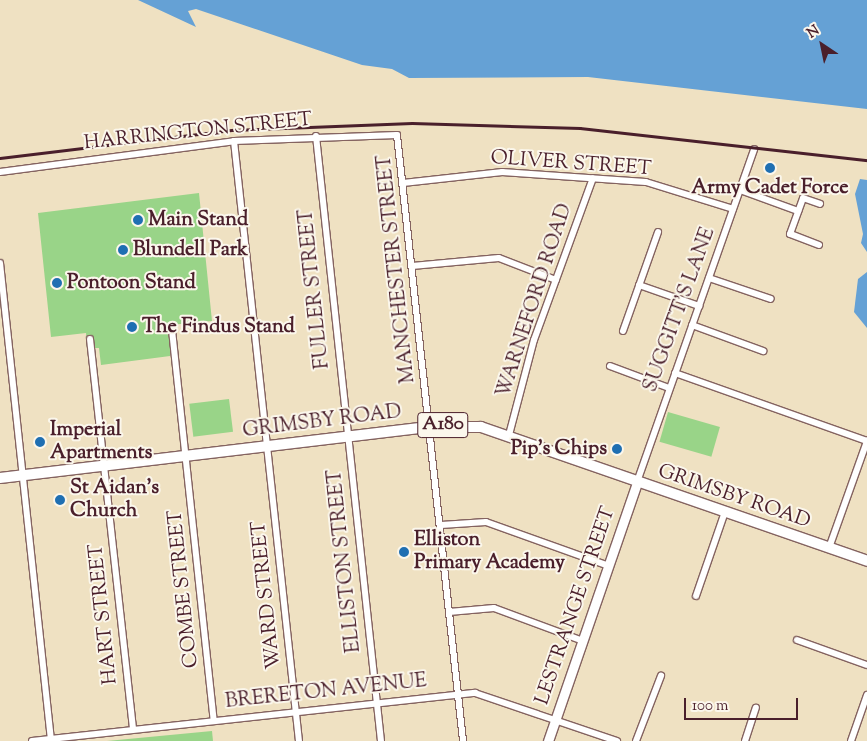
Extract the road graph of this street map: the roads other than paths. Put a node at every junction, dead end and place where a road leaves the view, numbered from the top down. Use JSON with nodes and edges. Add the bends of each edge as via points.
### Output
{"nodes":[{"id":1,"x":316,"y":136,"type":"junction"},
{"id":2,"x":399,"y":138,"type":"joint"},
{"id":3,"x":234,"y":141,"type":"junction"},
{"id":4,"x":754,"y":149,"type":"dead end"},
{"id":5,"x":0,"y":172,"type":"edge"},
{"id":6,"x":593,"y":178,"type":"junction"},
{"id":7,"x":403,"y":183,"type":"junction"},
{"id":8,"x":740,"y":190,"type":"junction"},
{"id":9,"x":820,"y":204,"type":"dead end"},
{"id":10,"x":733,"y":209,"type":"junction"},
{"id":11,"x":798,"y":211,"type":"junction"},
{"id":12,"x":658,"y":232,"type":"dead end"},
{"id":13,"x":819,"y":245,"type":"dead end"},
{"id":14,"x":0,"y":262,"type":"edge"},
{"id":15,"x":412,"y":266,"type":"junction"},
{"id":16,"x":709,"y":278,"type":"junction"},
{"id":17,"x":556,"y":280,"type":"junction"},
{"id":18,"x":639,"y":285,"type":"junction"},
{"id":19,"x":771,"y":299,"type":"dead end"},
{"id":20,"x":699,"y":306,"type":"junction"},
{"id":21,"x":692,"y":326,"type":"junction"},
{"id":22,"x":172,"y":330,"type":"dead end"},
{"id":23,"x":622,"y":331,"type":"dead end"},
{"id":24,"x":90,"y":339,"type":"dead end"},
{"id":25,"x":763,"y":351,"type":"dead end"},
{"id":26,"x":610,"y":366,"type":"dead end"},
{"id":27,"x":676,"y":373,"type":"junction"},
{"id":28,"x":669,"y":388,"type":"junction"},
{"id":29,"x":430,"y":427,"type":"junction"},
{"id":30,"x":509,"y":435,"type":"junction"},
{"id":31,"x":348,"y":438,"type":"junction"},
{"id":32,"x":867,"y":441,"type":"edge"},
{"id":33,"x":267,"y":446,"type":"junction"},
{"id":34,"x":186,"y":454,"type":"junction"},
{"id":35,"x":104,"y":465,"type":"junction"},
{"id":36,"x":23,"y":475,"type":"junction"},
{"id":37,"x":0,"y":478,"type":"edge"},
{"id":38,"x":637,"y":482,"type":"junction"},
{"id":39,"x":725,"y":512,"type":"junction"},
{"id":40,"x":440,"y":525,"type":"junction"},
{"id":41,"x":829,"y":548,"type":"junction"},
{"id":42,"x":867,"y":561,"type":"edge"},
{"id":43,"x":609,"y":566,"type":"junction"},
{"id":44,"x":696,"y":596,"type":"dead end"},
{"id":45,"x":449,"y":612,"type":"junction"},
{"id":46,"x":797,"y":640,"type":"dead end"},
{"id":47,"x":583,"y":641,"type":"junction"},
{"id":48,"x":867,"y":665,"type":"edge"},
{"id":49,"x":660,"y":676,"type":"dead end"},
{"id":50,"x":457,"y":694,"type":"junction"},
{"id":51,"x":867,"y":695,"type":"edge"},
{"id":52,"x":377,"y":703,"type":"junction"},
{"id":53,"x":756,"y":708,"type":"dead end"},
{"id":54,"x":296,"y":711,"type":"junction"},
{"id":55,"x":555,"y":720,"type":"junction"},
{"id":56,"x":214,"y":721,"type":"junction"},
{"id":57,"x":133,"y":729,"type":"junction"},
{"id":58,"x":51,"y":739,"type":"junction"},
{"id":59,"x":32,"y":741,"type":"edge"},
{"id":60,"x":299,"y":741,"type":"edge"},
{"id":61,"x":381,"y":741,"type":"edge"},
{"id":62,"x":463,"y":741,"type":"edge"},
{"id":63,"x":548,"y":741,"type":"edge"},
{"id":64,"x":617,"y":741,"type":"edge"},
{"id":65,"x":636,"y":741,"type":"edge"},
{"id":66,"x":745,"y":741,"type":"edge"},
{"id":67,"x":851,"y":741,"type":"edge"}],
"edges":[{"from":1,"to":2,"type":"street","name":"HARRINGTON STREET","via":[[394,134]]},
{"from":1,"to":3,"type":"street","name":"HARRINGTON STREET"},
{"from":1,"to":31,"type":"street","name":"FULLER STREET"},
{"from":2,"to":7,"type":"street","name":"MANCHESTER STREET"},
{"from":3,"to":5,"type":"street","name":"HARRINGTON STREET","via":[[79,158]]},
{"from":3,"to":33,"type":"street","name":"WARD STREET"},
{"from":4,"to":8,"type":"street","name":"SUGGITT'S LANE"},
{"from":6,"to":7,"type":"street","name":"OLIVER STREET","via":[[502,172]]},
{"from":6,"to":10,"type":"street","name":"OLIVER STREET","via":[[646,182]]},
{"from":6,"to":17,"type":"street","name":"WARNEFORD ROAD"},
{"from":7,"to":15,"type":"street","name":"MANCHESTER STREET"},
{"from":8,"to":10,"type":"street","name":"SUGGITT'S LANE"},
{"from":8,"to":11,"type":"street"},
{"from":9,"to":11,"type":"street","via":[[803,198]]},
{"from":10,"to":16,"type":"street","name":"SUGGITT'S LANE"},
{"from":11,"to":13,"type":"street","via":[[790,234]]},
{"from":12,"to":18,"type":"street"},
{"from":14,"to":36,"type":"street"},
{"from":15,"to":17,"type":"street","via":[[499,258]]},
{"from":15,"to":29,"type":"street","name":"MANCHESTER STREET"},
{"from":16,"to":19,"type":"street"},
{"from":16,"to":20,"type":"street","name":"SUGGITT'S LANE"},
{"from":17,"to":30,"type":"street","name":"WARNEFORD ROAD"},
{"from":18,"to":20,"type":"street"},
{"from":18,"to":23,"type":"street"},
{"from":20,"to":21,"type":"street","name":"SUGGITT'S LANE"},
{"from":21,"to":25,"type":"street"},
{"from":21,"to":27,"type":"street","name":"SUGGITT'S LANE"},
{"from":22,"to":34,"type":"street","name":"COMBE STREET"},
{"from":24,"to":35,"type":"street","name":"HART STREET"},
{"from":26,"to":28,"type":"street"},
{"from":27,"to":28,"type":"street","name":"SUGGITT'S LANE"},
{"from":27,"to":32,"type":"street"},
{"from":28,"to":38,"type":"street","name":"SUGGITT'S LANE"},
{"from":29,"to":30,"type":"main road","name":"GRIMSBY ROAD","number":"A180","via":[[481,427]]},
{"from":29,"to":31,"type":"main road","name":"GRIMSBY ROAD","number":"A180"},
{"from":29,"to":40,"type":"street","name":"MANCHESTER STREET"},
{"from":30,"to":38,"type":"main road","name":"GRIMSBY ROAD","number":"A180"},
{"from":31,"to":33,"type":"main road","name":"GRIMSBY ROAD","number":"A180"},
{"from":31,"to":52,"type":"street","name":"ELLISTON STREET"},
{"from":32,"to":41,"type":"street"},
{"from":33,"to":34,"type":"main road","name":"GRIMSBY ROAD","number":"A180"},
{"from":33,"to":54,"type":"street","name":"WARD STREET"},
{"from":34,"to":35,"type":"main road","name":"GRIMSBY ROAD","number":"A180"},
{"from":34,"to":56,"type":"street","name":"COMBE STREET"},
{"from":35,"to":36,"type":"main road","name":"GRIMSBY ROAD","number":"A180"},
{"from":35,"to":57,"type":"street","name":"HART STREET"},
{"from":36,"to":37,"type":"main road","name":"GRIMSBY ROAD","number":"A180"},
{"from":36,"to":58,"type":"street"},
{"from":38,"to":39,"type":"main road","name":"GRIMSBY ROAD","number":"A180"},
{"from":38,"to":43,"type":"street","name":"LESTRANGE STREET"},
{"from":39,"to":41,"type":"main road","name":"GRIMSBY ROAD","number":"A180"},
{"from":39,"to":44,"type":"street"},
{"from":40,"to":43,"type":"street","via":[[486,522]]},
{"from":40,"to":45,"type":"street","name":"MANCHESTER STREET"},
{"from":41,"to":42,"type":"main road","name":"GRIMSBY ROAD","number":"A180"},
{"from":43,"to":47,"type":"street","name":"LESTRANGE STREET"},
{"from":45,"to":47,"type":"street","via":[[494,608]]},
{"from":45,"to":50,"type":"street","name":"MANCHESTER STREET"},
{"from":46,"to":48,"type":"street"},
{"from":47,"to":55,"type":"street","name":"LESTRANGE STREET"},
{"from":49,"to":65,"type":"street"},
{"from":50,"to":52,"type":"street","name":"BRERETON AVENUE"},
{"from":50,"to":55,"type":"street","name":"BRERETON AVENUE","via":[[475,693]]},
{"from":50,"to":62,"type":"street","name":"MANCHESTER STREET"},
{"from":51,"to":67,"type":"street"},
{"from":52,"to":54,"type":"street","name":"BRERETON AVENUE"},
{"from":52,"to":61,"type":"street","name":"ELLISTON STREET"},
{"from":53,"to":66,"type":"street"},
{"from":54,"to":56,"type":"street","name":"BRERETON AVENUE"},
{"from":54,"to":60,"type":"street","name":"WARD STREET"},
{"from":55,"to":63,"type":"street","name":"LESTRANGE STREET"},
{"from":55,"to":64,"type":"street","name":"BRERETON AVENUE"},
{"from":56,"to":57,"type":"street","name":"BRERETON AVENUE"},
{"from":57,"to":58,"type":"street","name":"BRERETON AVENUE"},
{"from":58,"to":59,"type":"street","name":"BRERETON AVENUE"}]}
